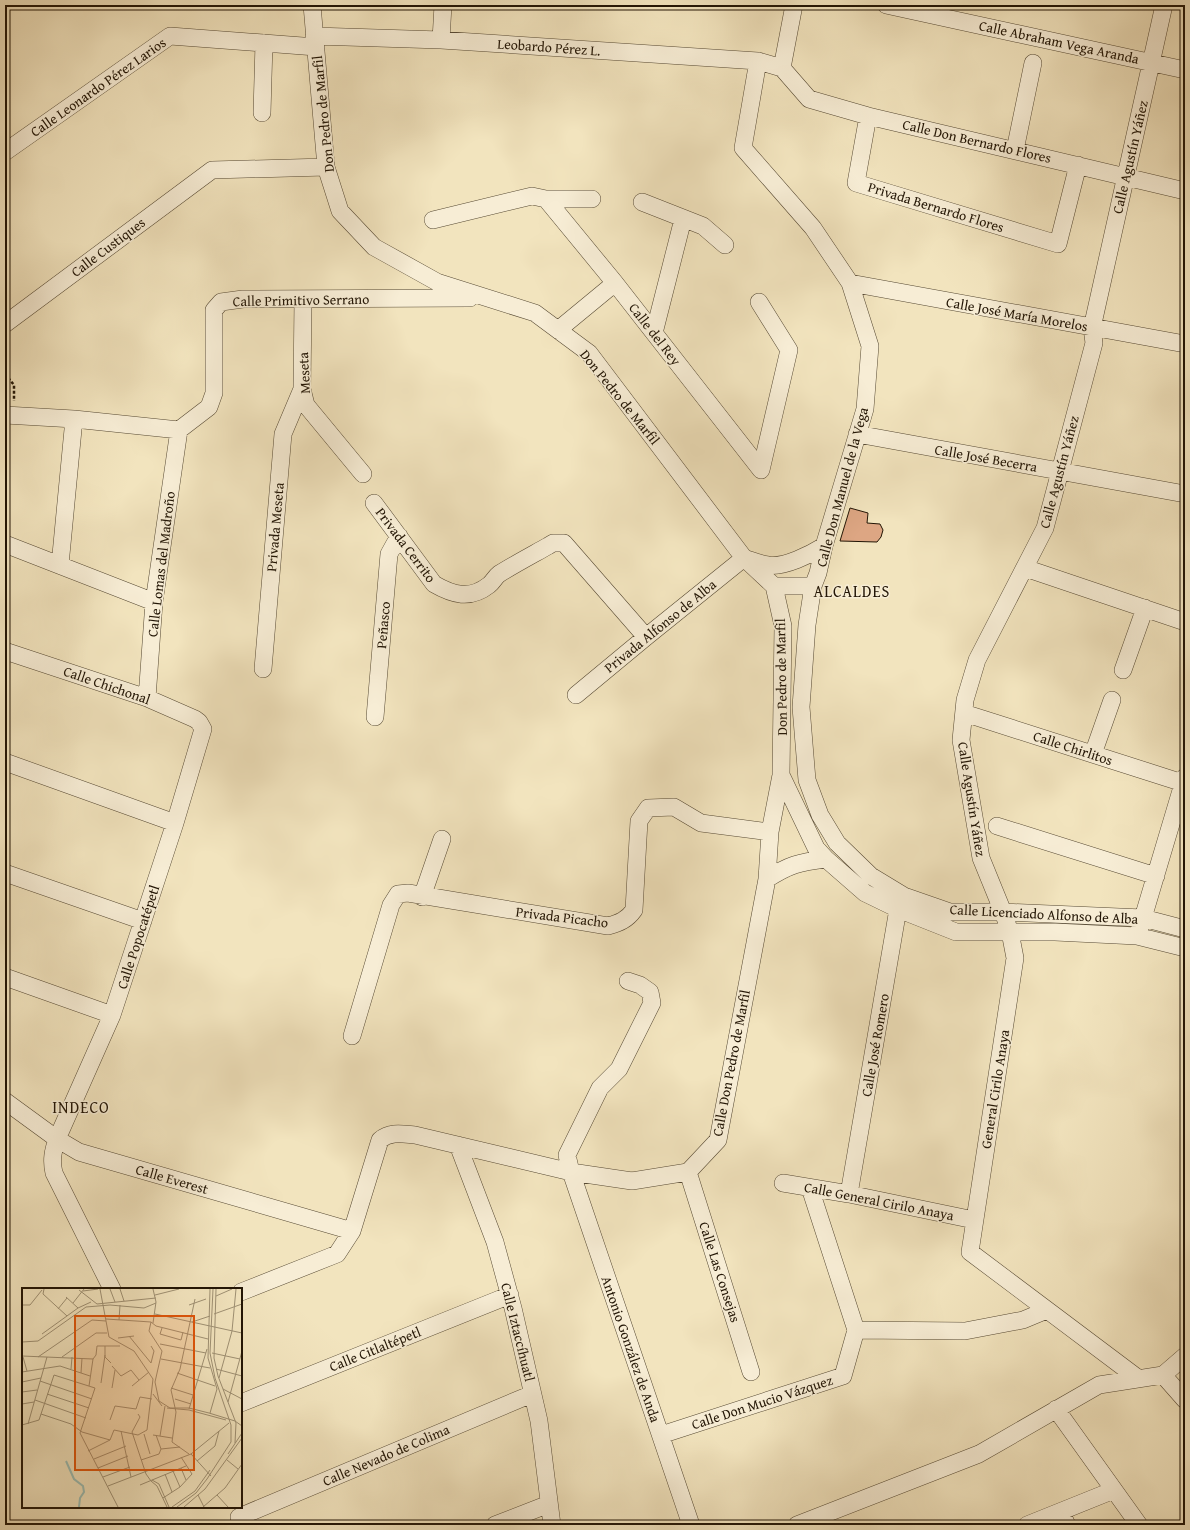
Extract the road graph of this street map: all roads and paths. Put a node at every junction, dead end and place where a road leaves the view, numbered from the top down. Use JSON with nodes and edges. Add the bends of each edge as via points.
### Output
{"nodes":[{"id":1,"x":312,"y":5,"type":"edge"},
{"id":2,"x":443,"y":5,"type":"edge"},
{"id":3,"x":794,"y":5,"type":"edge"},
{"id":4,"x":886,"y":5,"type":"edge"},
{"id":5,"x":1164,"y":5,"type":"edge"},
{"id":6,"x":441,"y":40,"type":"junction"},
{"id":7,"x":315,"y":41,"type":"junction"},
{"id":8,"x":264,"y":43,"type":"junction"},
{"id":9,"x":1185,"y":57,"type":"edge"},
{"id":10,"x":758,"y":61,"type":"junction"},
{"id":11,"x":1033,"y":64,"type":"dead end"},
{"id":12,"x":1158,"y":64,"type":"junction"},
{"id":13,"x":782,"y":68,"type":"junction"},
{"id":14,"x":1185,"y":70,"type":"edge"},
{"id":15,"x":262,"y":113,"type":"dead end"},
{"id":16,"x":868,"y":116,"type":"junction"},
{"id":17,"x":1015,"y":150,"type":"junction"},
{"id":18,"x":5,"y":152,"type":"edge"},
{"id":19,"x":1078,"y":165,"type":"junction"},
{"id":20,"x":326,"y":167,"type":"junction"},
{"id":21,"x":1126,"y":176,"type":"junction"},
{"id":22,"x":1185,"y":191,"type":"edge"},
{"id":23,"x":546,"y":198,"type":"junction"},
{"id":24,"x":592,"y":199,"type":"dead end"},
{"id":25,"x":642,"y":202,"type":"dead end"},
{"id":26,"x":683,"y":219,"type":"junction"},
{"id":27,"x":433,"y":220,"type":"dead end"},
{"id":28,"x":725,"y":245,"type":"dead end"},
{"id":29,"x":615,"y":283,"type":"junction"},
{"id":30,"x":850,"y":283,"type":"junction"},
{"id":31,"x":486,"y":298,"type":"junction"},
{"id":32,"x":303,"y":300,"type":"junction"},
{"id":33,"x":759,"y":302,"type":"dead end"},
{"id":34,"x":5,"y":324,"type":"edge"},
{"id":35,"x":1092,"y":328,"type":"junction"},
{"id":36,"x":558,"y":330,"type":"junction"},
{"id":37,"x":654,"y":333,"type":"junction"},
{"id":38,"x":1185,"y":344,"type":"edge"},
{"id":39,"x":5,"y":374,"type":"edge"},
{"id":40,"x":302,"y":389,"type":"junction"},
{"id":41,"x":10,"y":415,"type":"edge"},
{"id":42,"x":74,"y":419,"type":"junction"},
{"id":43,"x":179,"y":430,"type":"junction"},
{"id":44,"x":857,"y":434,"type":"junction"},
{"id":45,"x":1060,"y":471,"type":"junction"},
{"id":46,"x":364,"y":474,"type":"dead end"},
{"id":47,"x":1185,"y":494,"type":"edge"},
{"id":48,"x":374,"y":503,"type":"dead end"},
{"id":49,"x":399,"y":536,"type":"junction"},
{"id":50,"x":5,"y":544,"type":"edge"},
{"id":51,"x":824,"y":546,"type":"junction"},
{"id":52,"x":744,"y":558,"type":"junction"},
{"id":53,"x":60,"y":565,"type":"junction"},
{"id":54,"x":1025,"y":568,"type":"junction"},
{"id":55,"x":774,"y":586,"type":"junction"},
{"id":56,"x":813,"y":586,"type":"junction"},
{"id":57,"x":154,"y":602,"type":"junction"},
{"id":58,"x":1145,"y":608,"type":"junction"},
{"id":59,"x":1185,"y":622,"type":"edge"},
{"id":60,"x":807,"y":625,"type":"joint"},
{"id":61,"x":646,"y":637,"type":"junction"},
{"id":62,"x":5,"y":651,"type":"edge"},
{"id":63,"x":263,"y":669,"type":"dead end"},
{"id":64,"x":1123,"y":670,"type":"dead end"},
{"id":65,"x":576,"y":695,"type":"dead end"},
{"id":66,"x":147,"y":698,"type":"junction"},
{"id":67,"x":1112,"y":700,"type":"dead end"},
{"id":68,"x":964,"y":713,"type":"junction"},
{"id":69,"x":375,"y":717,"type":"dead end"},
{"id":70,"x":203,"y":729,"type":"joint"},
{"id":71,"x":1093,"y":754,"type":"junction"},
{"id":72,"x":5,"y":762,"type":"edge"},
{"id":73,"x":781,"y":775,"type":"junction"},
{"id":74,"x":1184,"y":780,"type":"edge"},
{"id":75,"x":175,"y":823,"type":"junction"},
{"id":76,"x":998,"y":826,"type":"dead end"},
{"id":77,"x":770,"y":832,"type":"junction"},
{"id":78,"x":442,"y":839,"type":"dead end"},
{"id":79,"x":826,"y":859,"type":"junction"},
{"id":80,"x":5,"y":873,"type":"edge"},
{"id":81,"x":1156,"y":876,"type":"junction"},
{"id":82,"x":767,"y":879,"type":"junction"},
{"id":83,"x":422,"y":897,"type":"junction"},
{"id":84,"x":901,"y":903,"type":"junction"},
{"id":85,"x":1143,"y":918,"type":"junction"},
{"id":86,"x":143,"y":921,"type":"junction"},
{"id":87,"x":1006,"y":923,"type":"junction"},
{"id":88,"x":1185,"y":929,"type":"edge"},
{"id":89,"x":1137,"y":936,"type":"junction"},
{"id":90,"x":1185,"y":948,"type":"edge"},
{"id":91,"x":5,"y":977,"type":"edge"},
{"id":92,"x":628,"y":982,"type":"dead end"},
{"id":93,"x":112,"y":1015,"type":"junction"},
{"id":94,"x":352,"y":1036,"type":"dead end"},
{"id":95,"x":5,"y":1101,"type":"edge"},
{"id":96,"x":57,"y":1139,"type":"junction"},
{"id":97,"x":458,"y":1145,"type":"junction"},
{"id":98,"x":571,"y":1172,"type":"junction"},
{"id":99,"x":688,"y":1172,"type":"junction"},
{"id":100,"x":783,"y":1183,"type":"dead end"},
{"id":101,"x":810,"y":1188,"type":"junction"},
{"id":102,"x":849,"y":1194,"type":"junction"},
{"id":103,"x":974,"y":1220,"type":"junction"},
{"id":104,"x":352,"y":1231,"type":"junction"},
{"id":105,"x":112,"y":1288,"type":"edge"},
{"id":106,"x":242,"y":1292,"type":"edge"},
{"id":107,"x":510,"y":1296,"type":"junction"},
{"id":108,"x":1046,"y":1310,"type":"junction"},
{"id":109,"x":856,"y":1330,"type":"junction"},
{"id":110,"x":1185,"y":1356,"type":"edge"},
{"id":111,"x":752,"y":1372,"type":"dead end"},
{"id":112,"x":1163,"y":1375,"type":"junction"},
{"id":113,"x":1139,"y":1379,"type":"junction"},
{"id":114,"x":532,"y":1394,"type":"junction"},
{"id":115,"x":1185,"y":1400,"type":"edge"},
{"id":116,"x":242,"y":1403,"type":"edge"},
{"id":117,"x":1056,"y":1409,"type":"junction"},
{"id":118,"x":661,"y":1435,"type":"junction"},
{"id":119,"x":1114,"y":1490,"type":"junction"},
{"id":120,"x":549,"y":1504,"type":"junction"},
{"id":121,"x":238,"y":1516,"type":"edge"},
{"id":122,"x":1064,"y":1518,"type":"edge"},
{"id":123,"x":495,"y":1525,"type":"edge"},
{"id":124,"x":552,"y":1525,"type":"edge"},
{"id":125,"x":692,"y":1525,"type":"edge"},
{"id":126,"x":797,"y":1525,"type":"edge"},
{"id":127,"x":1027,"y":1525,"type":"edge"},
{"id":128,"x":1139,"y":1525,"type":"edge"}],
"edges":[{"from":1,"to":7,"type":"street","name":"Don Pedro de Marfil"},
{"from":2,"to":6,"type":"street"},
{"from":3,"to":13,"type":"street"},
{"from":4,"to":12,"type":"street","name":"Calle Abraham Vega Aranda"},
{"from":5,"to":12,"type":"street","name":"Calle Agustín Yáñez"},
{"from":6,"to":7,"type":"street","name":"Leobardo Pérez L."},
{"from":6,"to":10,"type":"street","name":"Leobardo Pérez L."},
{"from":7,"to":8,"type":"street","name":"Calle Leonardo Pérez Larios"},
{"from":7,"to":20,"type":"street","name":"Don Pedro de Marfil"},
{"from":8,"to":15,"type":"street"},
{"from":8,"to":18,"type":"street","name":"Calle Leonardo Pérez Larios","via":[[170,36]]},
{"from":9,"to":12,"type":"street"},
{"from":10,"to":13,"type":"street","name":"Leobardo Pérez L."},
{"from":10,"to":30,"type":"street","name":"Calle Don Manuel de la Vega","via":[[743,148],[814,228]]},
{"from":11,"to":17,"type":"street"},
{"from":12,"to":14,"type":"street","name":"Calle Abraham Vega Aranda"},
{"from":12,"to":21,"type":"street","name":"Calle Agustín Yáñez"},
{"from":13,"to":16,"type":"street","name":"Calle Don Bernardo Flores","via":[[809,99]]},
{"from":16,"to":17,"type":"street","name":"Calle Don Bernardo Flores"},
{"from":16,"to":19,"type":"street","name":"Privada Bernardo Flores","via":[[856,183],[1058,244]]},
{"from":17,"to":19,"type":"street","name":"Calle Don Bernardo Flores"},
{"from":19,"to":21,"type":"street","name":"Calle Don Bernardo Flores"},
{"from":20,"to":31,"type":"street","name":"Don Pedro de Marfil","via":[[340,211],[374,247],[437,282]]},
{"from":20,"to":34,"type":"street","name":"Calle Custiques","via":[[212,170]]},
{"from":21,"to":22,"type":"street","name":"Calle Don Bernardo Flores"},
{"from":21,"to":35,"type":"street","name":"Calle Agustín Yáñez"},
{"from":23,"to":24,"type":"street"},
{"from":23,"to":27,"type":"street","via":[[532,196]]},
{"from":23,"to":29,"type":"street","name":"Calle del Rey"},
{"from":25,"to":26,"type":"street"},
{"from":26,"to":28,"type":"street","via":[[703,226]]},
{"from":26,"to":37,"type":"street"},
{"from":29,"to":36,"type":"street"},
{"from":29,"to":37,"type":"street","name":"Calle del Rey"},
{"from":30,"to":35,"type":"street","name":"Calle José María Morelos"},
{"from":30,"to":44,"type":"street","name":"Calle Don Manuel de la Vega","via":[[870,346],[865,410]]},
{"from":31,"to":32,"type":"street","name":"Calle Primitivo Serrano"},
{"from":31,"to":36,"type":"street","name":"Don Pedro de Marfil","via":[[535,313]]},
{"from":32,"to":40,"type":"street","name":"Meseta"},
{"from":32,"to":43,"type":"street","name":"Calle Primitivo Serrano","via":[[243,299],[221,302],[214,310],[214,393],[209,407]]},
{"from":33,"to":37,"type":"street","name":"Calle del Rey","via":[[789,350],[761,470]]},
{"from":35,"to":38,"type":"street","name":"Calle José María Morelos"},
{"from":35,"to":45,"type":"street","name":"Calle Agustín Yáñez","via":[[1094,343]]},
{"from":36,"to":52,"type":"street","name":"Don Pedro de Marfil","via":[[589,354]]},
{"from":39,"to":41,"type":"path","via":[[14,385]]},
{"from":40,"to":46,"type":"street","name":"Meseta","via":[[306,405]]},
{"from":40,"to":63,"type":"street","name":"Privada Meseta","via":[[283,434]]},
{"from":41,"to":42,"type":"street"},
{"from":42,"to":43,"type":"street"},
{"from":42,"to":53,"type":"street"},
{"from":43,"to":57,"type":"street","name":"Calle Lomas del Madroño"},
{"from":44,"to":45,"type":"street","name":"Calle José Becerra"},
{"from":44,"to":51,"type":"street","name":"Calle Don Manuel de la Vega"},
{"from":45,"to":47,"type":"street","name":"Calle José Becerra"},
{"from":45,"to":54,"type":"street","name":"Calle Agustín Yáñez","via":[[1045,528]]},
{"from":48,"to":49,"type":"street","name":"Privada Cerrito"},
{"from":49,"to":61,"type":"street","name":"Privada Cerrito","via":[[434,584],[461,595],[480,591],[497,575],[553,543],[564,543]]},
{"from":49,"to":69,"type":"street","name":"Peñasco","via":[[389,554]]},
{"from":50,"to":53,"type":"street"},
{"from":51,"to":52,"type":"street","via":[[808,556],[769,566]]},
{"from":51,"to":56,"type":"street","name":"Calle Don Manuel de la Vega"},
{"from":52,"to":55,"type":"street","name":"Don Pedro de Marfil"},
{"from":52,"to":61,"type":"street","name":"Privada Alfonso de Alba"},
{"from":53,"to":57,"type":"street"},
{"from":54,"to":58,"type":"street"},
{"from":54,"to":68,"type":"street","name":"Calle Agustín Yáñez","via":[[977,660],[965,700]]},
{"from":55,"to":56,"type":"street"},
{"from":55,"to":73,"type":"street","name":"Don Pedro de Marfil","via":[[783,626]]},
{"from":56,"to":60,"type":"street","name":"Calle Don Manuel de la Vega"},
{"from":57,"to":66,"type":"street","name":"Calle Lomas del Madroño"},
{"from":58,"to":59,"type":"street"},
{"from":58,"to":64,"type":"street"},
{"from":60,"to":84,"type":"street","name":"Calle Licenciado Alfonso de Alba","via":[[801,708],[807,780],[820,815],[837,843]]},
{"from":61,"to":65,"type":"street","name":"Privada Alfonso de Alba"},
{"from":62,"to":66,"type":"street","name":"Calle Chichonal"},
{"from":66,"to":70,"type":"street","name":"Calle Chichonal","via":[[195,719],[200,722]]},
{"from":67,"to":71,"type":"street"},
{"from":68,"to":71,"type":"street","name":"Calle Chirlitos"},
{"from":68,"to":87,"type":"street","name":"Calle Agustín Yáñez","via":[[961,740],[981,858]]},
{"from":70,"to":75,"type":"street","name":"Calle Popocatépetl"},
{"from":71,"to":74,"type":"street","name":"Calle Chirlitos"},
{"from":72,"to":75,"type":"street"},
{"from":73,"to":77,"type":"street","name":"Calle Don Pedro de Marfil"},
{"from":73,"to":79,"type":"street","name":"Calle Licenciado Alfonso de Alba","via":[[816,848]]},
{"from":74,"to":81,"type":"street"},
{"from":75,"to":86,"type":"street","name":"Calle Popocatépetl"},
{"from":76,"to":81,"type":"street"},
{"from":77,"to":82,"type":"street","name":"Calle Don Pedro de Marfil"},
{"from":77,"to":83,"type":"street","name":"Privada Picacho","via":[[701,823],[674,807],[648,808],[639,821],[634,910],[629,917],[608,926]]},
{"from":78,"to":83,"type":"street"},
{"from":79,"to":82,"type":"street","via":[[806,861],[785,868]]},
{"from":79,"to":84,"type":"street","name":"Calle Licenciado Alfonso de Alba","via":[[865,893]]},
{"from":80,"to":86,"type":"street"},
{"from":81,"to":85,"type":"street"},
{"from":82,"to":99,"type":"street","name":"Calle Don Pedro de Marfil","via":[[718,1140]]},
{"from":83,"to":94,"type":"street","name":"Privada Picacho","via":[[400,893],[391,905]]},
{"from":84,"to":87,"type":"street","name":"Calle Licenciado Alfonso de Alba"},
{"from":84,"to":102,"type":"street","name":"Calle José Romero"},
{"from":85,"to":87,"type":"street","name":"Calle Licenciado Alfonso de Alba"},
{"from":85,"to":88,"type":"street","name":"Calle Licenciado Alfonso de Alba"},
{"from":85,"to":89,"type":"street"},
{"from":86,"to":93,"type":"street","name":"Calle Popocatépetl"},
{"from":87,"to":89,"type":"street","name":"Calle Licenciado Alfonso de Alba","via":[[1070,933]]},
{"from":87,"to":103,"type":"street","name":"General Cirilo Anaya","via":[[1015,958]]},
{"from":89,"to":90,"type":"street","name":"Calle Licenciado Alfonso de Alba"},
{"from":91,"to":93,"type":"street"},
{"from":92,"to":98,"type":"street","name":"Antonio González de Anda","via":[[640,985],[650,992],[652,1003],[619,1068],[600,1088],[570,1148],[567,1155]]},
{"from":93,"to":96,"type":"street","name":"Calle Popocatépetl"},
{"from":95,"to":96,"type":"street","name":"Calle Everest"},
{"from":96,"to":104,"type":"street","name":"Calle Everest","via":[[79,1152]]},
{"from":96,"to":105,"type":"street","name":"Calle Popocatépetl","via":[[52,1155],[54,1173]]},
{"from":97,"to":98,"type":"street"},
{"from":97,"to":104,"type":"street","via":[[400,1134],[385,1136],[380,1140]]},
{"from":97,"to":107,"type":"street","name":"Calle Iztaccíhuatl","via":[[495,1242]]},
{"from":98,"to":99,"type":"street","via":[[632,1181]]},
{"from":98,"to":118,"type":"street","name":"Antonio González de Anda"},
{"from":99,"to":111,"type":"street","name":"Calle Las Consejas"},
{"from":100,"to":101,"type":"street","name":"Calle General Cirilo Anaya"},
{"from":101,"to":102,"type":"street","name":"Calle General Cirilo Anaya"},
{"from":101,"to":109,"type":"street"},
{"from":102,"to":103,"type":"street","name":"Calle General Cirilo Anaya"},
{"from":103,"to":108,"type":"street","name":"General Cirilo Anaya","via":[[970,1252]]},
{"from":104,"to":106,"type":"street","via":[[337,1254]]},
{"from":107,"to":114,"type":"street","name":"Calle Iztaccíhuatl"},
{"from":107,"to":116,"type":"street","name":"Calle Citlaltépetl"},
{"from":108,"to":109,"type":"street","via":[[1023,1320],[965,1331]]},
{"from":108,"to":113,"type":"street"},
{"from":109,"to":118,"type":"street","name":"Calle Don Mucio Vázquez","via":[[843,1376]]},
{"from":110,"to":112,"type":"street"},
{"from":112,"to":113,"type":"street"},
{"from":112,"to":115,"type":"street"},
{"from":113,"to":117,"type":"street","via":[[1099,1385]]},
{"from":114,"to":120,"type":"street","name":"Calle Iztaccíhuatl","via":[[539,1421]]},
{"from":114,"to":121,"type":"street","name":"Calle Nevado de Colima"},
{"from":117,"to":119,"type":"street"},
{"from":117,"to":126,"type":"street","via":[[979,1454]]},
{"from":118,"to":125,"type":"street","name":"Antonio González de Anda"},
{"from":119,"to":122,"type":"street"},
{"from":119,"to":128,"type":"street"},
{"from":120,"to":123,"type":"street"},
{"from":120,"to":124,"type":"street","name":"Calle Iztaccíhuatl"},
{"from":122,"to":127,"type":"street"}]}
